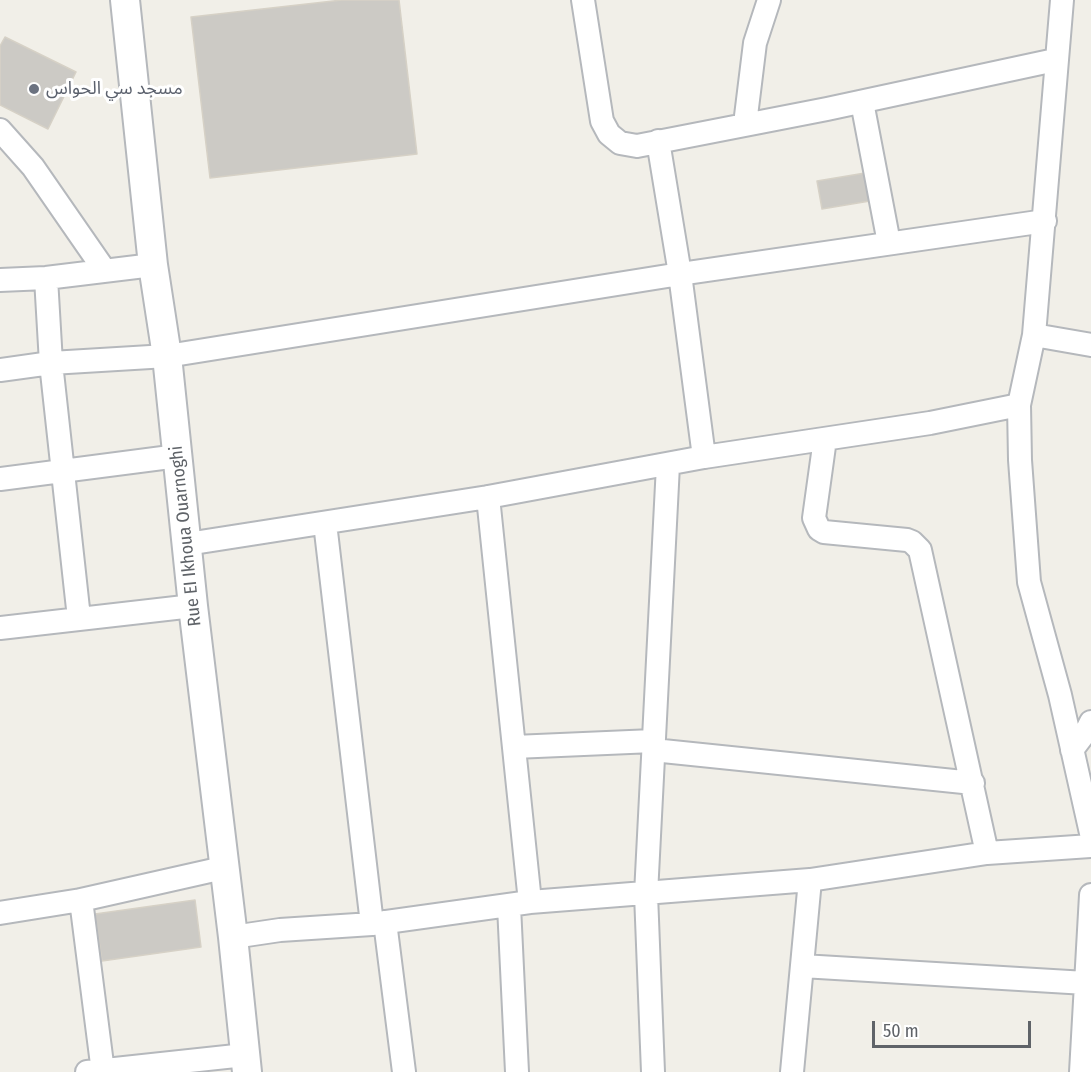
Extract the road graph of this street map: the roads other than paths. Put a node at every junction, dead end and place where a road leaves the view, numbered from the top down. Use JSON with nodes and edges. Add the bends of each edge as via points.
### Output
{"nodes":[{"id":1,"x":125,"y":0,"type":"edge"},
{"id":2,"x":583,"y":0,"type":"edge"},
{"id":3,"x":770,"y":0,"type":"edge"},
{"id":4,"x":1062,"y":0,"type":"edge"},
{"id":5,"x":1055,"y":60,"type":"junction"},
{"id":6,"x":862,"y":102,"type":"junction"},
{"id":7,"x":745,"y":124,"type":"junction"},
{"id":8,"x":0,"y":130,"type":"edge"},
{"id":9,"x":658,"y":141,"type":"junction"},
{"id":10,"x":1044,"y":221,"type":"junction"},
{"id":11,"x":890,"y":243,"type":"junction"},
{"id":12,"x":153,"y":265,"type":"junction"},
{"id":13,"x":105,"y":271,"type":"junction"},
{"id":14,"x":680,"y":274,"type":"junction"},
{"id":15,"x":46,"y":278,"type":"junction"},
{"id":16,"x":0,"y":280,"type":"edge"},
{"id":17,"x":1034,"y":335,"type":"junction"},
{"id":18,"x":1091,"y":345,"type":"edge"},
{"id":19,"x":167,"y":356,"type":"junction"},
{"id":20,"x":51,"y":363,"type":"junction"},
{"id":21,"x":0,"y":370,"type":"edge"},
{"id":22,"x":1019,"y":405,"type":"junction"},
{"id":23,"x":825,"y":439,"type":"junction"},
{"id":24,"x":178,"y":456,"type":"junction"},
{"id":25,"x":704,"y":457,"type":"junction"},
{"id":26,"x":668,"y":465,"type":"junction"},
{"id":27,"x":63,"y":472,"type":"junction"},
{"id":28,"x":0,"y":479,"type":"edge"},
{"id":29,"x":488,"y":497,"type":"junction"},
{"id":30,"x":325,"y":523,"type":"junction"},
{"id":31,"x":187,"y":544,"type":"junction"},
{"id":32,"x":193,"y":606,"type":"junction"},
{"id":33,"x":80,"y":618,"type":"junction"},
{"id":34,"x":0,"y":628,"type":"edge"},
{"id":35,"x":1091,"y":722,"type":"edge"},
{"id":36,"x":653,"y":746,"type":"junction"},
{"id":37,"x":514,"y":747,"type":"junction"},
{"id":38,"x":1072,"y":750,"type":"junction"},
{"id":39,"x":973,"y":783,"type":"junction"},
{"id":40,"x":1091,"y":833,"type":"edge"},
{"id":41,"x":1091,"y":846,"type":"edge"},
{"id":42,"x":987,"y":853,"type":"junction"},
{"id":43,"x":223,"y":868,"type":"junction"},
{"id":44,"x":810,"y":880,"type":"junction"},
{"id":45,"x":646,"y":894,"type":"junction"},
{"id":46,"x":1091,"y":896,"type":"edge"},
{"id":47,"x":81,"y":900,"type":"junction"},
{"id":48,"x":519,"y":904,"type":"junction"},
{"id":49,"x":0,"y":913,"type":"edge"},
{"id":50,"x":379,"y":923,"type":"junction"},
{"id":51,"x":233,"y":937,"type":"junction"},
{"id":52,"x":802,"y":966,"type":"junction"},
{"id":53,"x":1086,"y":983,"type":"junction"},
{"id":54,"x":246,"y":1064,"type":"edge"},
{"id":55,"x":98,"y":1071,"type":"edge"},
{"id":56,"x":404,"y":1072,"type":"edge"},
{"id":57,"x":517,"y":1072,"type":"edge"},
{"id":58,"x":653,"y":1072,"type":"edge"},
{"id":59,"x":792,"y":1072,"type":"edge"},
{"id":60,"x":1082,"y":1072,"type":"edge"}],
"edges":[{"from":1,"to":12,"type":"street","name":"Rue EI Ikhoua Ouarnoghi"},
{"from":2,"to":9,"type":"street","via":[[602,121],[620,143],[637,146]]},
{"from":3,"to":7,"type":"street","via":[[755,43]]},
{"from":4,"to":5,"type":"street"},
{"from":5,"to":6,"type":"street"},
{"from":5,"to":10,"type":"street"},
{"from":6,"to":7,"type":"street"},
{"from":6,"to":11,"type":"street"},
{"from":7,"to":9,"type":"street"},
{"from":8,"to":13,"type":"street","via":[[40,176]]},
{"from":9,"to":14,"type":"street"},
{"from":10,"to":11,"type":"street"},
{"from":10,"to":17,"type":"street"},
{"from":11,"to":14,"type":"street"},
{"from":12,"to":13,"type":"street"},
{"from":12,"to":19,"type":"street","name":"Rue EI Ikhoua Ouarnoghi"},
{"from":13,"to":15,"type":"street"},
{"from":14,"to":19,"type":"street"},
{"from":14,"to":25,"type":"street"},
{"from":15,"to":16,"type":"street"},
{"from":15,"to":20,"type":"street"},
{"from":17,"to":18,"type":"street"},
{"from":17,"to":22,"type":"street"},
{"from":19,"to":20,"type":"street"},
{"from":19,"to":24,"type":"street","name":"Rue EI Ikhoua Ouarnoghi"},
{"from":20,"to":21,"type":"street"},
{"from":20,"to":27,"type":"street"},
{"from":22,"to":23,"type":"street"},
{"from":22,"to":38,"type":"street","via":[[1029,582]]},
{"from":23,"to":25,"type":"street"},
{"from":23,"to":39,"type":"street","via":[[814,518],[819,529],[907,540],[920,550]]},
{"from":24,"to":27,"type":"street"},
{"from":24,"to":31,"type":"street","name":"Rue EI Ikhoua Ouarnoghi"},
{"from":25,"to":26,"type":"street"},
{"from":26,"to":29,"type":"street"},
{"from":26,"to":36,"type":"street"},
{"from":27,"to":28,"type":"street"},
{"from":27,"to":33,"type":"street"},
{"from":29,"to":30,"type":"street"},
{"from":29,"to":37,"type":"street"},
{"from":30,"to":31,"type":"street"},
{"from":30,"to":50,"type":"street"},
{"from":31,"to":32,"type":"street","name":"Rue EI Ikhoua Ouarnoghi"},
{"from":32,"to":33,"type":"street"},
{"from":32,"to":43,"type":"street","name":"Rue EI Ikhoua Ouarnoghi"},
{"from":33,"to":34,"type":"street"},
{"from":35,"to":38,"type":"street"},
{"from":36,"to":37,"type":"street"},
{"from":36,"to":39,"type":"street"},
{"from":36,"to":45,"type":"street"},
{"from":37,"to":48,"type":"street"},
{"from":38,"to":40,"type":"street"},
{"from":39,"to":42,"type":"street"},
{"from":41,"to":42,"type":"street"},
{"from":42,"to":44,"type":"street"},
{"from":43,"to":47,"type":"street"},
{"from":43,"to":51,"type":"street","name":"Rue EI Ikhoua Ouarnoghi"},
{"from":44,"to":45,"type":"street"},
{"from":44,"to":52,"type":"street"},
{"from":45,"to":48,"type":"street"},
{"from":45,"to":58,"type":"street"},
{"from":46,"to":53,"type":"street"},
{"from":47,"to":49,"type":"street"},
{"from":47,"to":55,"type":"street"},
{"from":48,"to":50,"type":"street"},
{"from":48,"to":57,"type":"street"},
{"from":50,"to":51,"type":"street"},
{"from":50,"to":56,"type":"street"},
{"from":51,"to":54,"type":"street","name":"Rue EI Ikhoua Ouarnoghi"},
{"from":52,"to":53,"type":"street"},
{"from":52,"to":59,"type":"street"},
{"from":53,"to":60,"type":"street"},
{"from":54,"to":55,"type":"street"}]}
